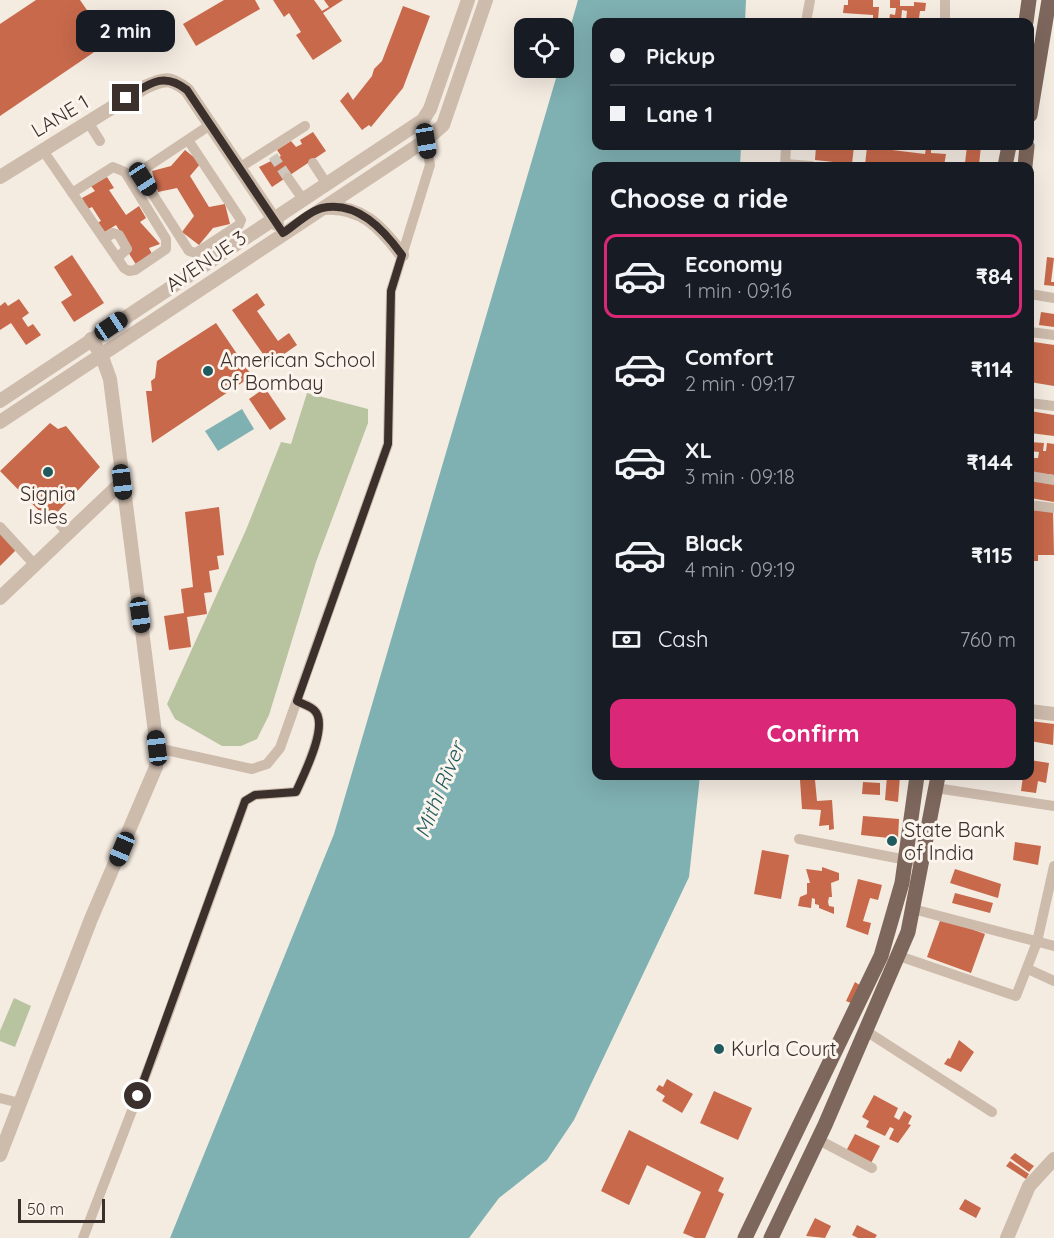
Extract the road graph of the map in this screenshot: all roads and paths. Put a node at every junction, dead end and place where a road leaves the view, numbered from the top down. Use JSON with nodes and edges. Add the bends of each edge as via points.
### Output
{"nodes":[{"id":1,"x":468,"y":0,"type":"edge"},
{"id":2,"x":486,"y":0,"type":"edge"},
{"id":3,"x":810,"y":0,"type":"edge"},
{"id":4,"x":945,"y":0,"type":"edge"},
{"id":5,"x":1029,"y":0,"type":"edge"},
{"id":6,"x":1049,"y":0,"type":"edge"},
{"id":7,"x":807,"y":18,"type":"edge"},
{"id":8,"x":945,"y":18,"type":"edge"},
{"id":9,"x":1027,"y":18,"type":"edge"},
{"id":10,"x":1034,"y":84,"type":"edge"},
{"id":11,"x":88,"y":122,"type":"junction"},
{"id":12,"x":210,"y":125,"type":"junction"},
{"id":13,"x":416,"y":125,"type":"junction"},
{"id":14,"x":305,"y":126,"type":"dead end"},
{"id":15,"x":100,"y":141,"type":"dead end"},
{"id":16,"x":188,"y":141,"type":"junction"},
{"id":17,"x":426,"y":141,"type":"junction"},
{"id":18,"x":42,"y":149,"type":"junction"},
{"id":19,"x":313,"y":163,"type":"dead end"},
{"id":20,"x":239,"y":168,"type":"junction"},
{"id":21,"x":0,"y":177,"type":"edge"},
{"id":22,"x":288,"y":178,"type":"tunnel mouth"},
{"id":23,"x":326,"y":183,"type":"junction"},
{"id":24,"x":72,"y":193,"type":"junction"},
{"id":25,"x":302,"y":198,"type":"junction"},
{"id":26,"x":321,"y":208,"type":"junction"},
{"id":27,"x":272,"y":218,"type":"junction"},
{"id":28,"x":283,"y":233,"type":"junction"},
{"id":29,"x":205,"y":255,"type":"junction"},
{"id":30,"x":402,"y":255,"type":"junction"},
{"id":31,"x":1034,"y":295,"type":"edge"},
{"id":32,"x":1054,"y":298,"type":"edge"},
{"id":33,"x":1034,"y":332,"type":"edge"},
{"id":34,"x":1054,"y":335,"type":"edge"},
{"id":35,"x":91,"y":339,"type":"junction"},
{"id":36,"x":101,"y":354,"type":"junction"},
{"id":37,"x":0,"y":401,"type":"edge"},
{"id":38,"x":1034,"y":403,"type":"edge"},
{"id":39,"x":1054,"y":406,"type":"edge"},
{"id":40,"x":1,"y":418,"type":"edge"},
{"id":41,"x":1034,"y":477,"type":"edge"},
{"id":42,"x":1054,"y":480,"type":"edge"},
{"id":43,"x":122,"y":482,"type":"junction"},
{"id":44,"x":1034,"y":506,"type":"edge"},
{"id":45,"x":1054,"y":508,"type":"edge"},
{"id":46,"x":56,"y":520,"type":"dead end"},
{"id":47,"x":0,"y":527,"type":"edge"},
{"id":48,"x":68,"y":533,"type":"junction"},
{"id":49,"x":35,"y":565,"type":"junction"},
{"id":50,"x":0,"y":598,"type":"edge"},
{"id":51,"x":297,"y":701,"type":"junction"},
{"id":52,"x":1034,"y":712,"type":"edge"},
{"id":53,"x":1054,"y":714,"type":"edge"},
{"id":54,"x":157,"y":748,"type":"junction"},
{"id":55,"x":917,"y":780,"type":"edge"},
{"id":56,"x":937,"y":782,"type":"edge"},
{"id":57,"x":1054,"y":806,"type":"edge"},
{"id":58,"x":799,"y":839,"type":"dead end"},
{"id":59,"x":905,"y":861,"type":"junction"},
{"id":60,"x":922,"y":863,"type":"junction"},
{"id":61,"x":1054,"y":866,"type":"edge"},
{"id":62,"x":913,"y":909,"type":"junction"},
{"id":63,"x":1036,"y":942,"type":"junction"},
{"id":64,"x":1054,"y":946,"type":"edge"},
{"id":65,"x":899,"y":956,"type":"junction"},
{"id":66,"x":1028,"y":969,"type":"junction"},
{"id":67,"x":1054,"y":981,"type":"edge"},
{"id":68,"x":866,"y":1031,"type":"junction"},
{"id":69,"x":0,"y":1098,"type":"edge"},
{"id":70,"x":20,"y":1103,"type":"junction"},
{"id":71,"x":992,"y":1112,"type":"dead end"},
{"id":72,"x":818,"y":1139,"type":"junction"},
{"id":73,"x":0,"y":1155,"type":"edge"},
{"id":74,"x":1054,"y":1159,"type":"edge"},
{"id":75,"x":872,"y":1168,"type":"dead end"},
{"id":76,"x":83,"y":1238,"type":"edge"},
{"id":77,"x":745,"y":1238,"type":"edge"},
{"id":78,"x":771,"y":1238,"type":"edge"},
{"id":79,"x":1007,"y":1238,"type":"edge"}],
"edges":[{"from":1,"to":13,"type":"street","name":"AVENUE 3","via":[[428,116]]},
{"from":2,"to":17,"type":"street","name":"AVENUE 3","via":[[443,125]]},
{"from":3,"to":7,"type":"street"},
{"from":4,"to":8,"type":"street"},
{"from":5,"to":9,"type":"main road"},
{"from":6,"to":10,"type":"main road"},
{"from":11,"to":12,"type":"street","name":"LANE 1","via":[[145,87],[161,80],[175,80],[187,90]]},
{"from":11,"to":15,"type":"street"},
{"from":11,"to":18,"type":"street","name":"LANE 1"},
{"from":12,"to":16,"type":"street"},
{"from":12,"to":20,"type":"street"},
{"from":13,"to":17,"type":"street"},
{"from":13,"to":23,"type":"street","name":"AVENUE 3"},
{"from":14,"to":20,"type":"street","via":[[270,153]]},
{"from":16,"to":29,"type":"street","via":[[241,220]]},
{"from":16,"to":29,"type":"street","via":[[142,173],[189,251]]},
{"from":17,"to":26,"type":"street","name":"AVENUE 3"},
{"from":17,"to":30,"type":"street","via":[[430,165]]},
{"from":18,"to":21,"type":"street","name":"LANE 1"},
{"from":18,"to":24,"type":"street"},
{"from":19,"to":23,"type":"street"},
{"from":20,"to":27,"type":"street"},
{"from":22,"to":25,"type":"street"},
{"from":23,"to":25,"type":"street","name":"AVENUE 3"},
{"from":24,"to":24,"type":"street","via":[[113,167],[125,172],[168,244],[129,271]]},
{"from":25,"to":27,"type":"street","name":"AVENUE 3"},
{"from":26,"to":28,"type":"street","name":"AVENUE 3"},
{"from":26,"to":30,"type":"street","via":[[342,206],[360,214],[378,226]]},
{"from":27,"to":28,"type":"street"},
{"from":27,"to":29,"type":"street","name":"AVENUE 3"},
{"from":28,"to":36,"type":"street","name":"AVENUE 3"},
{"from":29,"to":35,"type":"street","name":"AVENUE 3"},
{"from":30,"to":51,"type":"street","via":[[391,291],[388,444]]},
{"from":31,"to":32,"type":"street"},
{"from":33,"to":34,"type":"street"},
{"from":35,"to":36,"type":"street"},
{"from":35,"to":37,"type":"street","name":"AVENUE 3"},
{"from":36,"to":40,"type":"street","name":"AVENUE 3"},
{"from":36,"to":43,"type":"street","via":[[110,379]]},
{"from":38,"to":39,"type":"street"},
{"from":41,"to":42,"type":"street"},
{"from":43,"to":48,"type":"street"},
{"from":43,"to":54,"type":"street"},
{"from":44,"to":45,"type":"street"},
{"from":46,"to":48,"type":"street"},
{"from":47,"to":49,"type":"street"},
{"from":48,"to":49,"type":"street"},
{"from":49,"to":50,"type":"street"},
{"from":51,"to":54,"type":"street","via":[[280,748],[267,764],[252,769]]},
{"from":51,"to":76,"type":"street","via":[[315,711],[320,720],[319,734],[296,792],[255,795],[245,801]]},
{"from":52,"to":53,"type":"street"},
{"from":54,"to":70,"type":"street","via":[[156,767],[91,919]]},
{"from":55,"to":59,"type":"main road"},
{"from":56,"to":57,"type":"street"},
{"from":56,"to":60,"type":"main road"},
{"from":58,"to":59,"type":"street"},
{"from":59,"to":60,"type":"street"},
{"from":59,"to":77,"type":"main road","via":[[881,956]]},
{"from":60,"to":62,"type":"main road"},
{"from":61,"to":63,"type":"street"},
{"from":62,"to":63,"type":"street"},
{"from":62,"to":65,"type":"main road"},
{"from":63,"to":64,"type":"street"},
{"from":63,"to":66,"type":"street"},
{"from":65,"to":66,"type":"street","via":[[1016,996]]},
{"from":65,"to":68,"type":"main road"},
{"from":66,"to":67,"type":"street"},
{"from":68,"to":71,"type":"street"},
{"from":68,"to":72,"type":"main road"},
{"from":69,"to":70,"type":"street"},
{"from":70,"to":73,"type":"street"},
{"from":72,"to":75,"type":"street"},
{"from":72,"to":78,"type":"main road"},
{"from":74,"to":79,"type":"street","via":[[1029,1186]]}]}
